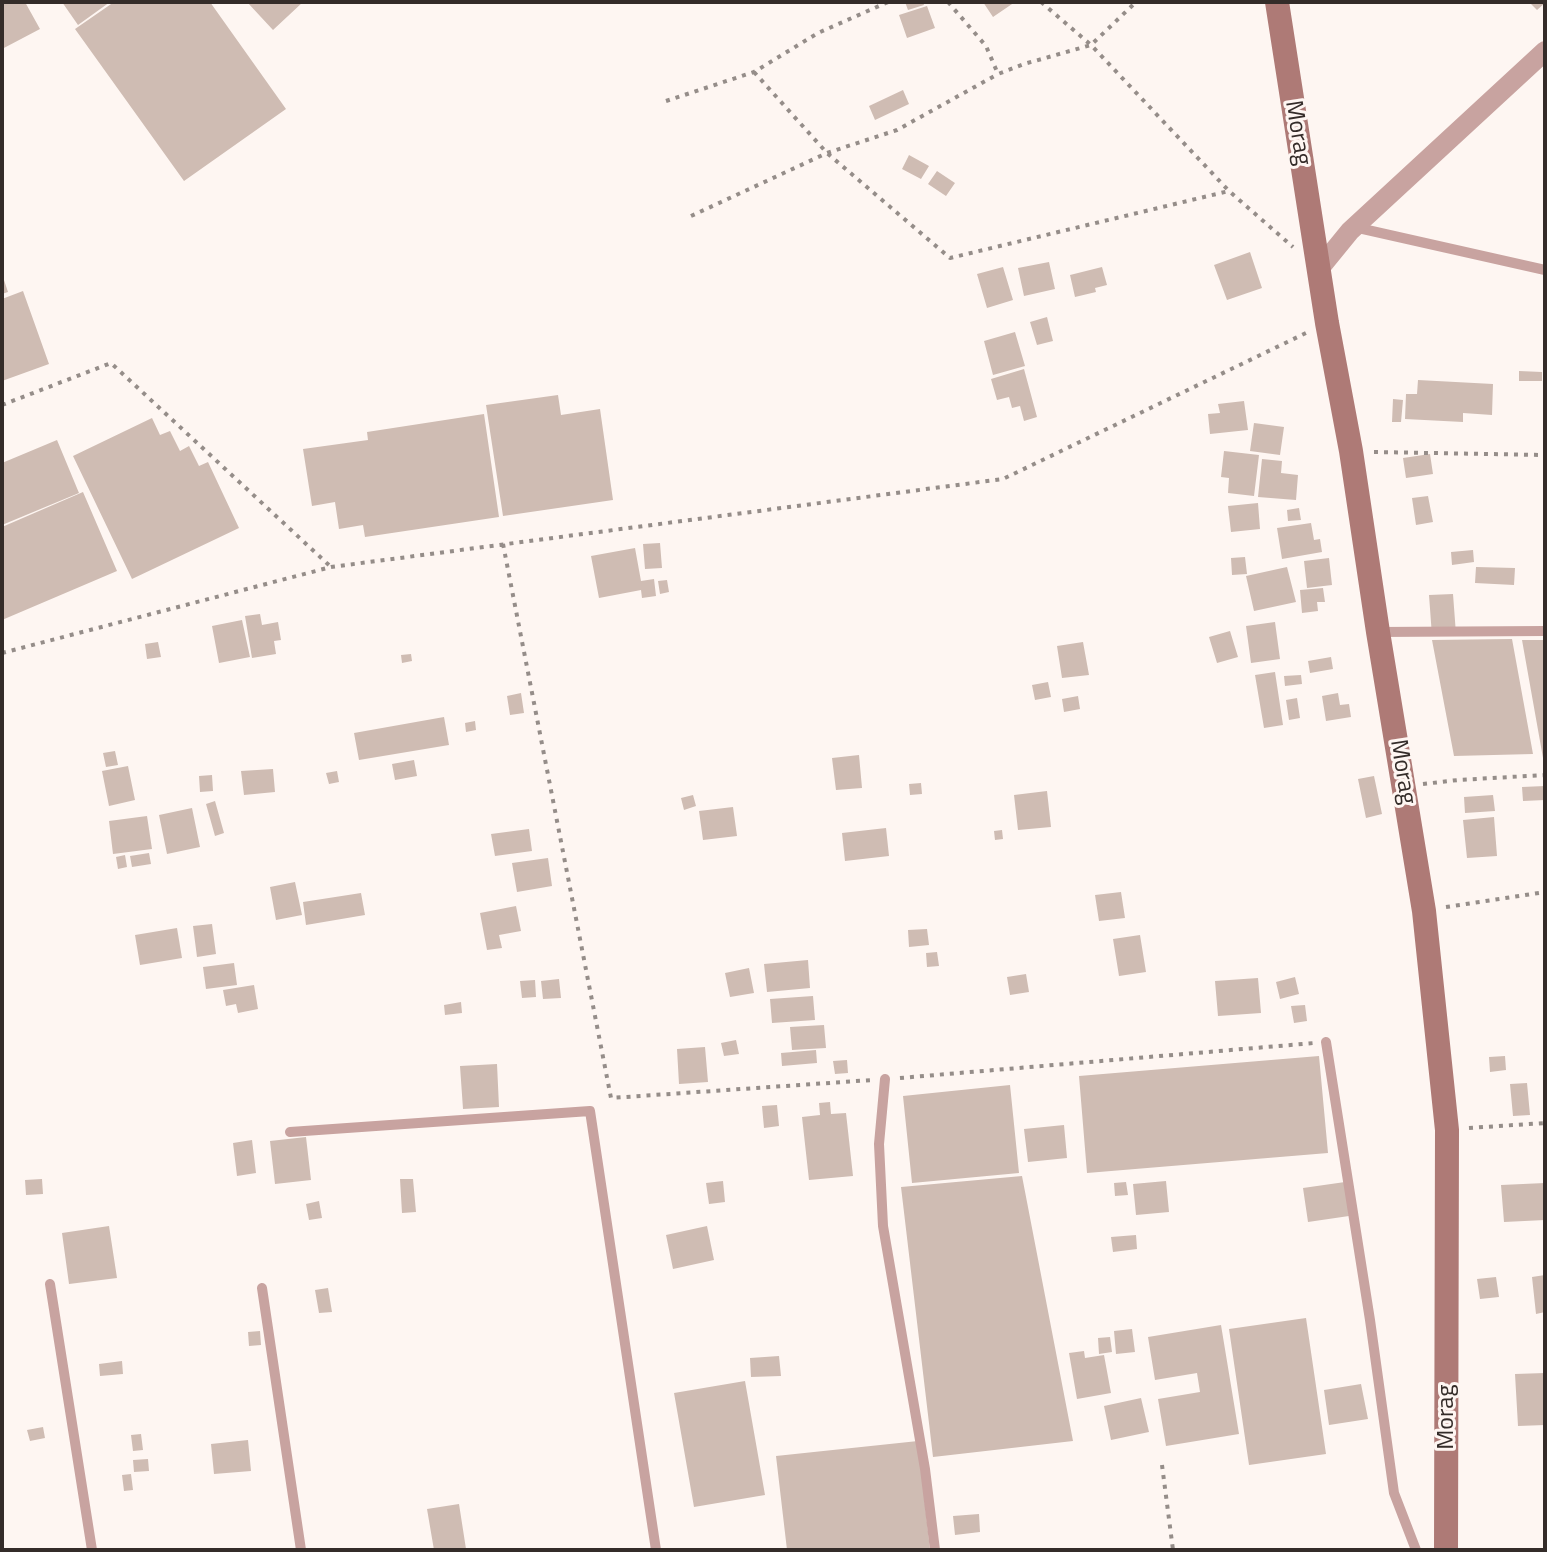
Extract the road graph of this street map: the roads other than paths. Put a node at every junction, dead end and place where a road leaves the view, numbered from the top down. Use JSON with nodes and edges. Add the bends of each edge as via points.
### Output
{"nodes":[{"id":1,"x":1277,"y":2,"type":"edge"},
{"id":2,"x":1545,"y":51,"type":"edge"},
{"id":3,"x":1354,"y":227,"type":"junction"},
{"id":4,"x":1319,"y":269,"type":"junction"},
{"id":5,"x":1545,"y":270,"type":"edge"},
{"id":6,"x":1545,"y":631,"type":"edge"},
{"id":7,"x":1378,"y":632,"type":"junction"},
{"id":8,"x":1326,"y":1042,"type":"road end"},
{"id":9,"x":885,"y":1079,"type":"road end"},
{"id":10,"x":290,"y":1132,"type":"dead end"},
{"id":11,"x":50,"y":1284,"type":"dead end"},
{"id":12,"x":262,"y":1288,"type":"dead end"},
{"id":13,"x":92,"y":1550,"type":"edge"},
{"id":14,"x":301,"y":1550,"type":"edge"},
{"id":15,"x":656,"y":1550,"type":"edge"},
{"id":16,"x":935,"y":1550,"type":"edge"},
{"id":17,"x":1416,"y":1550,"type":"edge"},
{"id":18,"x":1446,"y":1550,"type":"edge"}],
"edges":[{"from":1,"to":4,"type":"main road","name":"Morag"},
{"from":2,"to":3,"type":"street"},
{"from":3,"to":4,"type":"street"},
{"from":3,"to":5,"type":"lane"},
{"from":4,"to":7,"type":"main road","name":"Morag"},
{"from":6,"to":7,"type":"lane"},
{"from":7,"to":18,"type":"main road","name":"Morag","via":[[1424,911],[1447,1130]]},
{"from":8,"to":17,"type":"lane","via":[[1394,1493]]},
{"from":9,"to":16,"type":"lane","via":[[879,1144],[883,1226]]},
{"from":10,"to":15,"type":"lane","via":[[590,1111]]},
{"from":11,"to":13,"type":"lane"},
{"from":12,"to":14,"type":"lane"}]}
